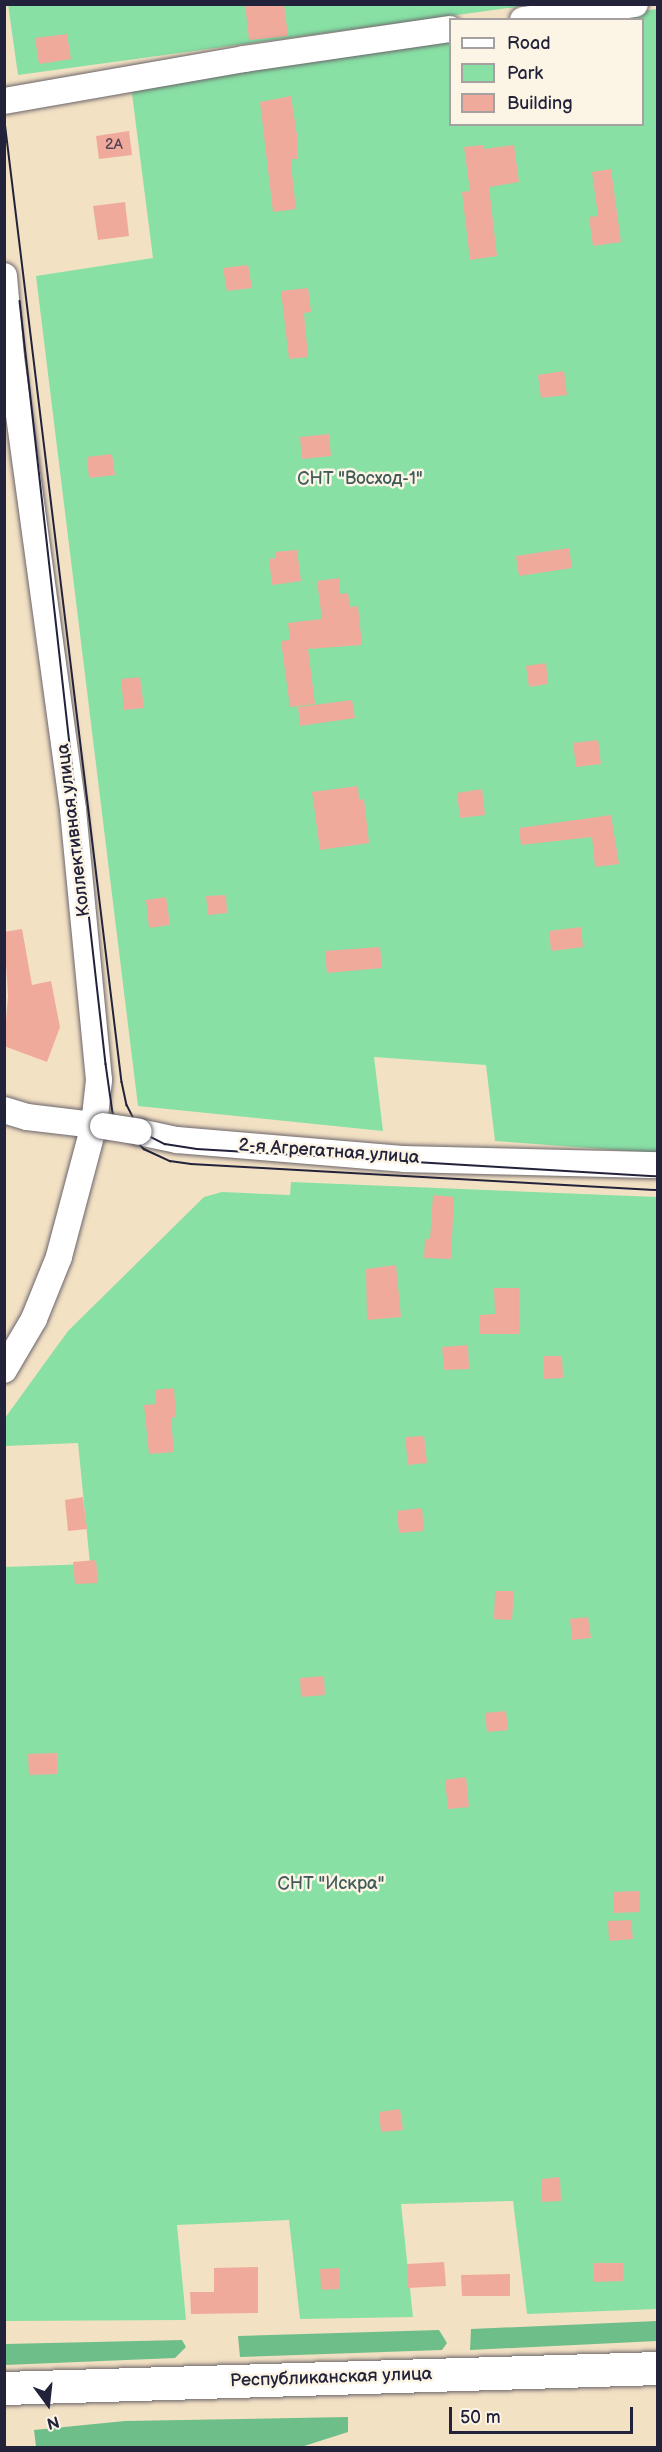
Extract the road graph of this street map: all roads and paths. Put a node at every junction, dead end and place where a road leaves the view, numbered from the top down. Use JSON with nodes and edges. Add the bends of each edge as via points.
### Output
{"nodes":[{"id":1,"x":635,"y":4,"type":"edge"},
{"id":2,"x":537,"y":18,"type":"edge"},
{"id":3,"x":449,"y":29,"type":"edge"},
{"id":4,"x":14,"y":99,"type":"edge"},
{"id":5,"x":4,"y":276,"type":"edge"},
{"id":6,"x":4,"y":1110,"type":"edge"},
{"id":7,"x":98,"y":1126,"type":"junction"},
{"id":8,"x":657,"y":1166,"type":"edge"},
{"id":9,"x":4,"y":1370,"type":"edge"},
{"id":10,"x":657,"y":2368,"type":"edge"},
{"id":11,"x":4,"y":2388,"type":"edge"}],
"edges":[{"from":1,"to":2,"type":"street"},
{"from":3,"to":4,"type":"street","via":[[244,59]]},
{"from":5,"to":7,"type":"street","name":"Коллективная улица","via":[[11,357],[73,810],[99,1080]]},
{"from":6,"to":7,"type":"street","name":"2-я Агрегатная улица","via":[[27,1117]]},
{"from":7,"to":8,"type":"street","name":"2-я Агрегатная улица","bridge":true,"via":[[177,1140],[385,1158]]},
{"from":7,"to":9,"type":"street","name":"Коллективная улица","via":[[59,1257],[34,1319]]},
{"from":10,"to":11,"type":"main road","name":"Республиканская улица"}]}
